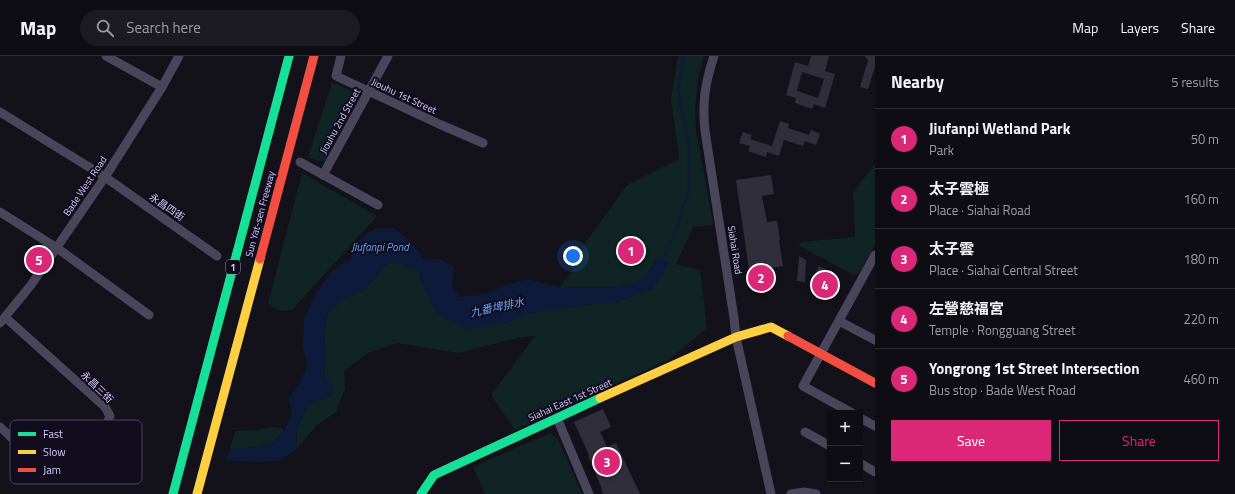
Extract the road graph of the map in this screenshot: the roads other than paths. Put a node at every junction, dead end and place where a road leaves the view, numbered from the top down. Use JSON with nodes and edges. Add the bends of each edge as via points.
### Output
{"nodes":[{"id":1,"x":106,"y":56,"type":"edge"},
{"id":2,"x":179,"y":56,"type":"edge"},
{"id":3,"x":289,"y":56,"type":"edge"},
{"id":4,"x":314,"y":56,"type":"edge"},
{"id":5,"x":341,"y":56,"type":"edge"},
{"id":6,"x":388,"y":56,"type":"edge"},
{"id":7,"x":714,"y":56,"type":"edge"},
{"id":8,"x":162,"y":87,"type":"junction"},
{"id":9,"x":369,"y":92,"type":"junction"},
{"id":10,"x":0,"y":112,"type":"edge"},
{"id":11,"x":483,"y":143,"type":"dead end"},
{"id":12,"x":300,"y":162,"type":"dead end"},
{"id":13,"x":323,"y":175,"type":"junction"},
{"id":14,"x":105,"y":177,"type":"junction"},
{"id":15,"x":378,"y":205,"type":"dead end"},
{"id":16,"x":0,"y":212,"type":"edge"},
{"id":17,"x":57,"y":248,"type":"junction"},
{"id":18,"x":875,"y":255,"type":"edge"},
{"id":19,"x":217,"y":256,"type":"dead end"},
{"id":20,"x":149,"y":315,"type":"dead end"},
{"id":21,"x":2,"y":320,"type":"edge"},
{"id":22,"x":839,"y":321,"type":"junction"},
{"id":23,"x":736,"y":338,"type":"junction"},
{"id":24,"x":875,"y":340,"type":"edge"},
{"id":25,"x":821,"y":353,"type":"junction"},
{"id":26,"x":875,"y":383,"type":"edge"},
{"id":27,"x":847,"y":410,"type":"edge"},
{"id":28,"x":557,"y":418,"type":"junction"},
{"id":29,"x":108,"y":420,"type":"edge"},
{"id":30,"x":863,"y":420,"type":"edge"},
{"id":31,"x":875,"y":426,"type":"edge"},
{"id":32,"x":0,"y":427,"type":"edge"},
{"id":33,"x":805,"y":432,"type":"dead end"},
{"id":34,"x":10,"y":436,"type":"edge"},
{"id":35,"x":827,"y":444,"type":"edge"},
{"id":36,"x":863,"y":465,"type":"edge"},
{"id":37,"x":875,"y":472,"type":"edge"},
{"id":38,"x":197,"y":493,"type":"edge"},
{"id":39,"x":173,"y":494,"type":"edge"},
{"id":40,"x":421,"y":494,"type":"edge"},
{"id":41,"x":589,"y":494,"type":"edge"},
{"id":42,"x":771,"y":494,"type":"edge"},
{"id":43,"x":791,"y":494,"type":"edge"},
{"id":44,"x":816,"y":494,"type":"edge"}],
"edges":[{"from":1,"to":8,"type":"street"},
{"from":2,"to":8,"type":"street","name":"Bade West Road"},
{"from":3,"to":39,"type":"main road","name":"Sun Yat-sen Freeway","number":"1"},
{"from":4,"to":38,"type":"main road","name":"Sun Yat-sen Freeway","number":"1"},
{"from":5,"to":9,"type":"street","name":"Jiouhu 1st Street","via":[[336,76]]},
{"from":6,"to":9,"type":"street","name":"Jiouhu 2nd Street"},
{"from":7,"to":23,"type":"street","name":"Siahai Road","via":[[705,92],[703,113]]},
{"from":8,"to":14,"type":"street","name":"Bade West Road"},
{"from":9,"to":11,"type":"street","name":"Jiouhu 1st Street"},
{"from":9,"to":13,"type":"street","name":"Jiouhu 2nd Street"},
{"from":10,"to":14,"type":"street","name":"永昌四街"},
{"from":12,"to":13,"type":"street"},
{"from":13,"to":15,"type":"street"},
{"from":14,"to":17,"type":"street","name":"Bade West Road"},
{"from":14,"to":19,"type":"street","name":"永昌四街"},
{"from":16,"to":17,"type":"street"},
{"from":17,"to":20,"type":"street"},
{"from":17,"to":21,"type":"street","name":"Bade West Road"},
{"from":18,"to":22,"type":"street"},
{"from":21,"to":29,"type":"street","name":"永昌三街","via":[[106,407],[110,416]]},
{"from":22,"to":24,"type":"street"},
{"from":22,"to":25,"type":"street"},
{"from":23,"to":25,"type":"main road","name":"Siahai East 1st Street","via":[[771,328]]},
{"from":23,"to":28,"type":"main road","name":"Siahai East 1st Street"},
{"from":23,"to":42,"type":"street","name":"Siahai Road"},
{"from":25,"to":26,"type":"main road","name":"Siahai East 1st Street"},
{"from":25,"to":27,"type":"street","via":[[803,386]]},
{"from":28,"to":40,"type":"main road","name":"Siahai East 1st Street","via":[[434,475]]},
{"from":28,"to":41,"type":"street"},
{"from":30,"to":31,"type":"street"},
{"from":32,"to":34,"type":"street","name":"永昌三街"},
{"from":33,"to":35,"type":"street"},
{"from":36,"to":37,"type":"street"},
{"from":43,"to":44,"type":"street"}]}
